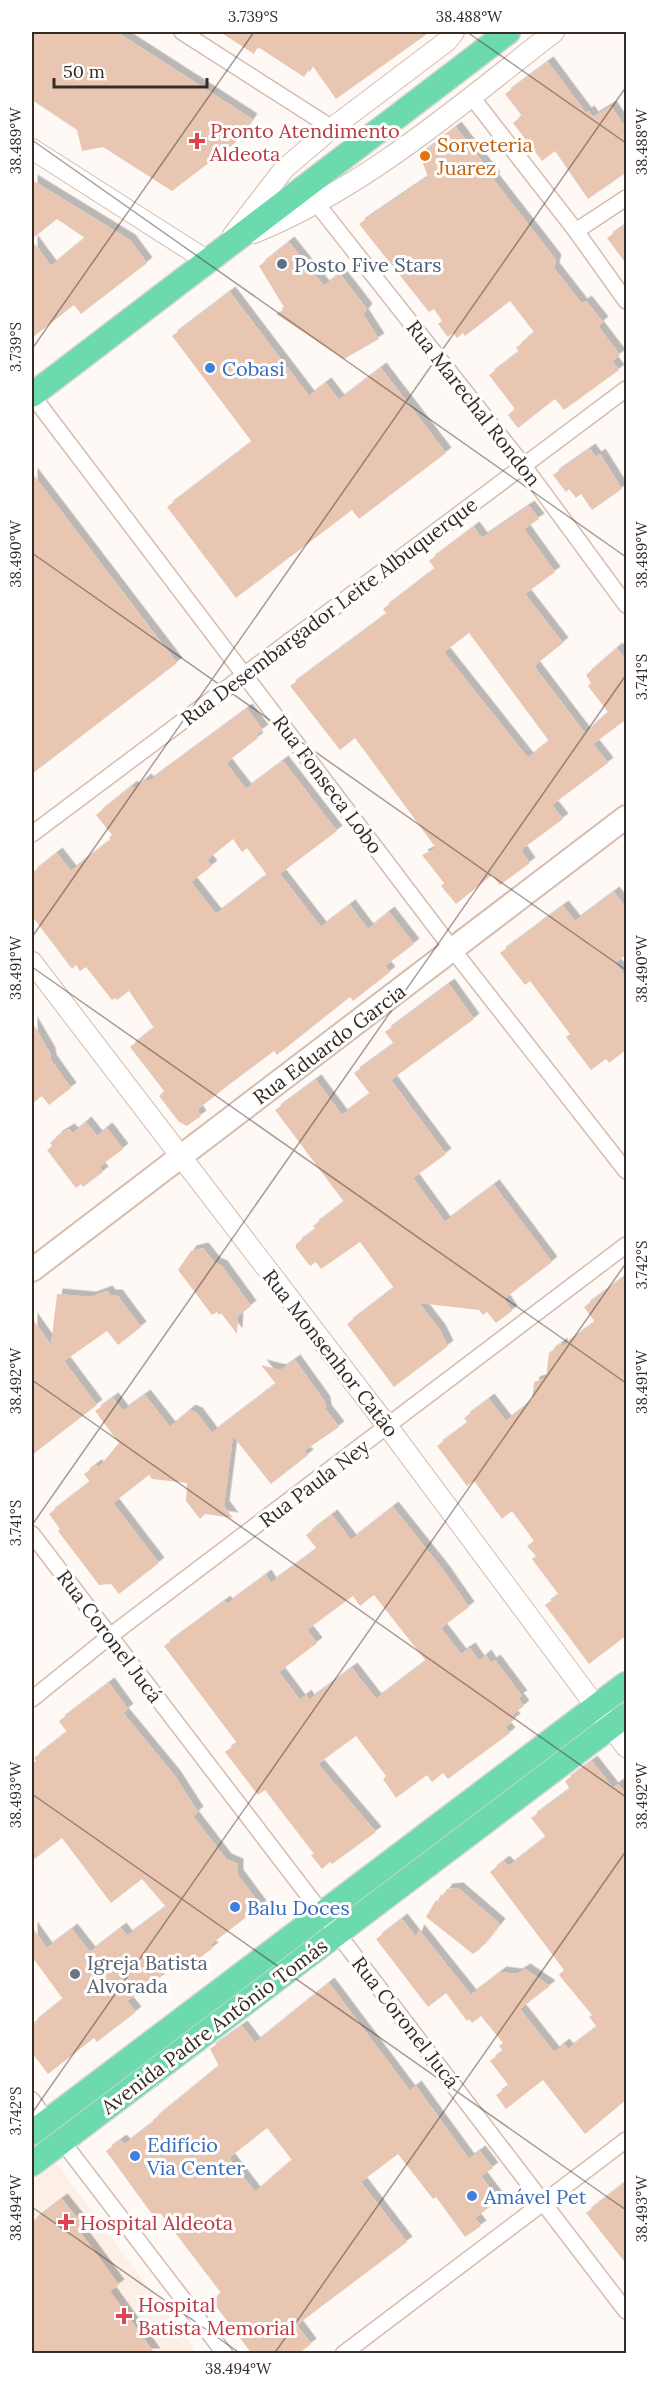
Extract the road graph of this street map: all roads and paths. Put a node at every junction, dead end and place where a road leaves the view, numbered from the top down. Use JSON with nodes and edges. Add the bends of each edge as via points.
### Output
{"nodes":[{"id":1,"x":182,"y":32,"type":"edge"},
{"id":2,"x":454,"y":32,"type":"edge"},
{"id":3,"x":508,"y":32,"type":"edge"},
{"id":4,"x":554,"y":32,"type":"edge"},
{"id":5,"x":471,"y":96,"type":"junction"},
{"id":6,"x":332,"y":128,"type":"junction"},
{"id":7,"x":32,"y":149,"type":"edge"},
{"id":8,"x":627,"y":198,"type":"edge"},
{"id":9,"x":317,"y":204,"type":"junction"},
{"id":10,"x":576,"y":231,"type":"junction"},
{"id":11,"x":215,"y":253,"type":"junction"},
{"id":12,"x":627,"y":301,"type":"edge"},
{"id":13,"x":627,"y":389,"type":"edge"},
{"id":14,"x":32,"y":395,"type":"edge"},
{"id":15,"x":523,"y":465,"type":"junction"},
{"id":16,"x":627,"y":605,"type":"edge"},
{"id":17,"x":246,"y":674,"type":"junction"},
{"id":18,"x":627,"y":817,"type":"edge"},
{"id":19,"x":32,"y":834,"type":"edge"},
{"id":20,"x":453,"y":950,"type":"junction"},
{"id":21,"x":32,"y":962,"type":"edge"},
{"id":22,"x":180,"y":1157,"type":"junction"},
{"id":23,"x":627,"y":1171,"type":"edge"},
{"id":24,"x":627,"y":1245,"type":"edge"},
{"id":25,"x":32,"y":1270,"type":"edge"},
{"id":26,"x":388,"y":1427,"type":"junction"},
{"id":27,"x":32,"y":1534,"type":"edge"},
{"id":28,"x":110,"y":1636,"type":"junction"},
{"id":29,"x":627,"y":1684,"type":"edge"},
{"id":30,"x":32,"y":1699,"type":"edge"},
{"id":31,"x":597,"y":1707,"type":"junction"},
{"id":32,"x":619,"y":1721,"type":"edge"},
{"id":33,"x":627,"y":1747,"type":"edge"},
{"id":34,"x":321,"y":1913,"type":"junction"},
{"id":35,"x":336,"y":1933,"type":"junction"},
{"id":36,"x":32,"y":2100,"type":"edge"},
{"id":37,"x":39,"y":2127,"type":"edge"},
{"id":38,"x":627,"y":2140,"type":"edge"},
{"id":39,"x":62,"y":2141,"type":"junction"},
{"id":40,"x":32,"y":2164,"type":"edge"},
{"id":41,"x":545,"y":2201,"type":"junction"},
{"id":42,"x":627,"y":2311,"type":"edge"},
{"id":43,"x":225,"y":2354,"type":"edge"},
{"id":44,"x":343,"y":2354,"type":"edge"}],
"edges":[{"from":1,"to":6,"type":"street"},
{"from":2,"to":6,"type":"street"},
{"from":3,"to":11,"type":"main road"},
{"from":4,"to":5,"type":"street"},
{"from":5,"to":9,"type":"street"},
{"from":5,"to":10,"type":"street"},
{"from":6,"to":11,"type":"street","via":[[284,169]]},
{"from":7,"to":11,"type":"street"},
{"from":8,"to":10,"type":"street"},
{"from":9,"to":11,"type":"street"},
{"from":9,"to":15,"type":"street","name":"Rua Marechal Rondon"},
{"from":10,"to":12,"type":"street"},
{"from":11,"to":14,"type":"main road"},
{"from":13,"to":15,"type":"street","name":"Rua Desembargador Leite Albuquerque"},
{"from":14,"to":17,"type":"street","name":"Rua Fonseca Lobo"},
{"from":15,"to":16,"type":"street","name":"Rua Marechal Rondon"},
{"from":15,"to":17,"type":"street","name":"Rua Desembargador Leite Albuquerque"},
{"from":17,"to":19,"type":"street","name":"Rua Desembargador Leite Albuquerque"},
{"from":17,"to":20,"type":"street","name":"Rua Fonseca Lobo"},
{"from":18,"to":20,"type":"main road","name":"Rua Eduardo Garcia"},
{"from":20,"to":22,"type":"main road","name":"Rua Eduardo Garcia"},
{"from":20,"to":23,"type":"street","name":"Rua Fonseca Lobo"},
{"from":21,"to":22,"type":"street","name":"Rua Monsenhor Catão"},
{"from":22,"to":25,"type":"main road","name":"Rua Eduardo Garcia"},
{"from":22,"to":26,"type":"street","name":"Rua Monsenhor Catão"},
{"from":24,"to":26,"type":"street","name":"Rua Paula Ney"},
{"from":26,"to":28,"type":"street","name":"Rua Paula Ney"},
{"from":26,"to":31,"type":"street","name":"Rua Monsenhor Catão"},
{"from":27,"to":28,"type":"street","name":"Rua Coronel Jucá"},
{"from":28,"to":30,"type":"street","name":"Rua Paula Ney"},
{"from":28,"to":34,"type":"street","name":"Rua Coronel Jucá"},
{"from":29,"to":31,"type":"main road","name":"Avenida Padre Antônio Tomás"},
{"from":31,"to":32,"type":"street","name":"Rua Monsenhor Catão"},
{"from":31,"to":34,"type":"main road","name":"Avenida Padre Antônio Tomás"},
{"from":32,"to":33,"type":"street","name":"Rua Monsenhor Catão"},
{"from":32,"to":35,"type":"main road","name":"Avenida Padre Antônio Tomás"},
{"from":34,"to":35,"type":"street","name":"Rua Coronel Jucá"},
{"from":34,"to":37,"type":"main road","name":"Avenida Padre Antônio Tomás"},
{"from":35,"to":39,"type":"main road","name":"Avenida Padre Antônio Tomás"},
{"from":35,"to":41,"type":"street","name":"Rua Coronel Jucá"},
{"from":36,"to":37,"type":"street"},
{"from":38,"to":41,"type":"street"},
{"from":39,"to":40,"type":"main road","name":"Avenida Padre Antônio Tomás"},
{"from":39,"to":43,"type":"street"},
{"from":41,"to":42,"type":"street","name":"Rua Coronel Jucá"},
{"from":41,"to":44,"type":"street"}]}
